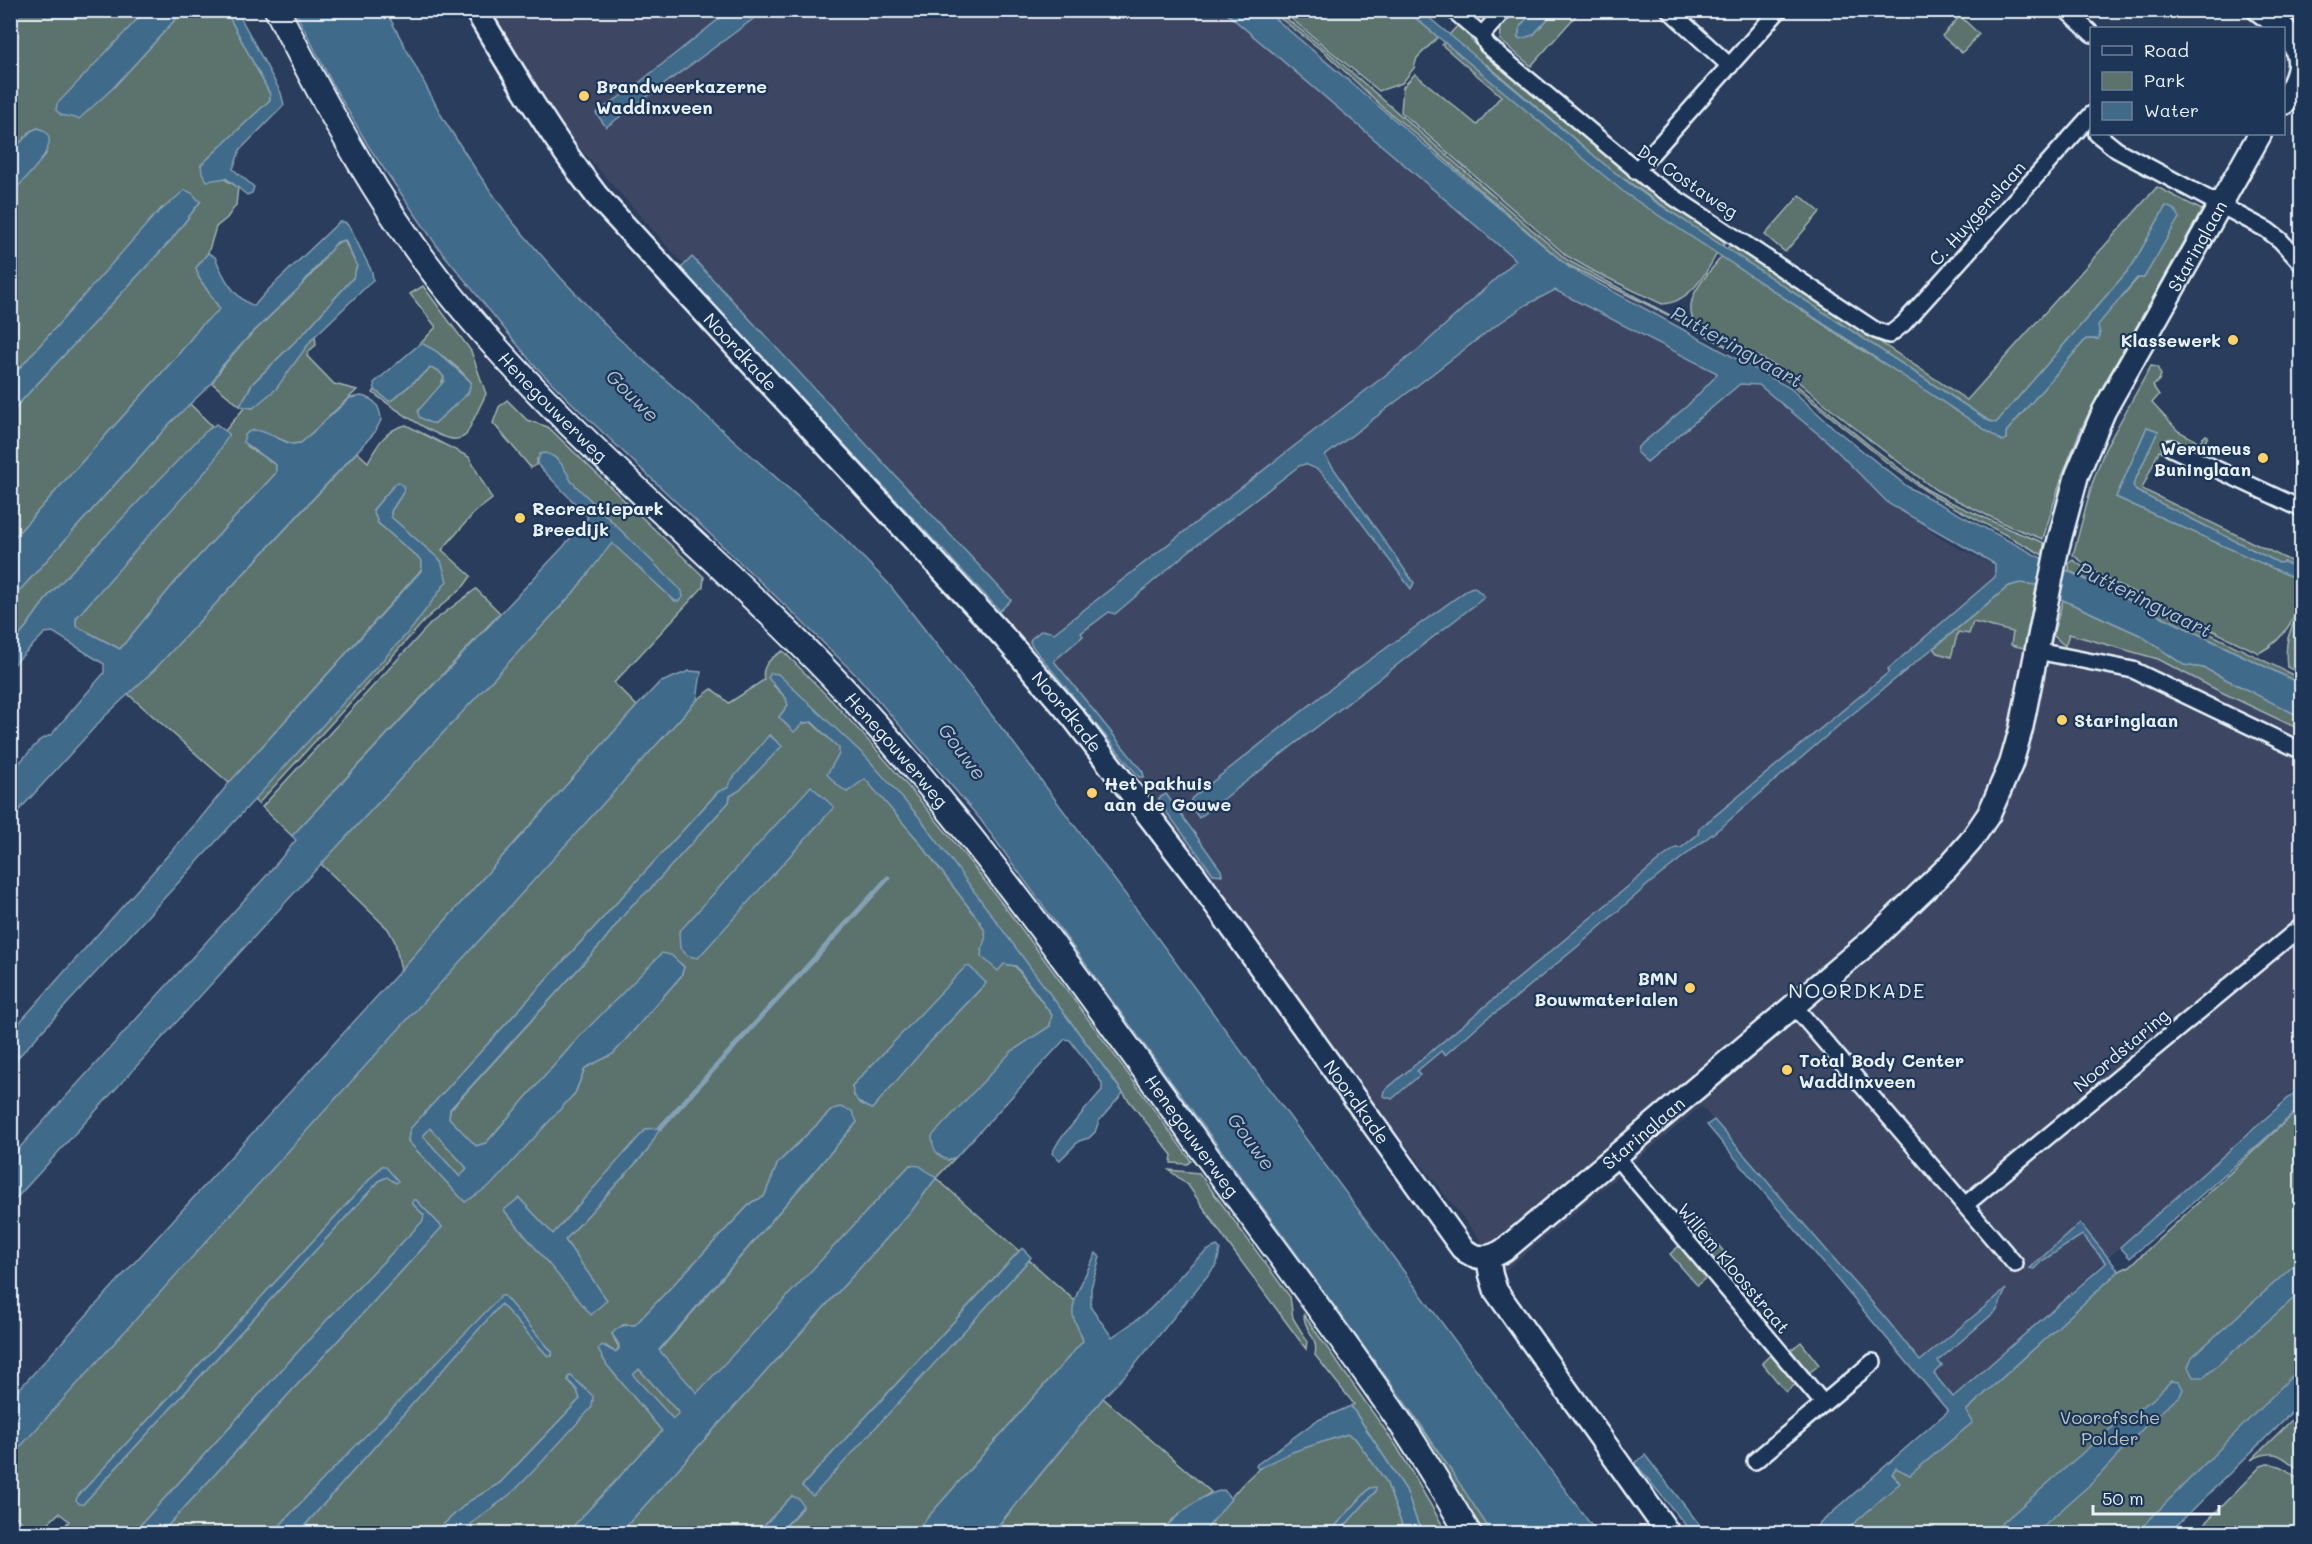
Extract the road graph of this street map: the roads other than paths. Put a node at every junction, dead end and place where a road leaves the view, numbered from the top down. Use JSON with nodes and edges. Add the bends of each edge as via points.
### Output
{"nodes":[{"id":1,"x":277,"y":10,"type":"edge"},
{"id":2,"x":476,"y":10,"type":"edge"},
{"id":3,"x":1453,"y":10,"type":"edge"},
{"id":4,"x":1504,"y":10,"type":"edge"},
{"id":5,"x":1669,"y":10,"type":"edge"},
{"id":6,"x":1779,"y":10,"type":"edge"},
{"id":7,"x":2066,"y":10,"type":"edge"},
{"id":8,"x":2258,"y":10,"type":"edge"},
{"id":9,"x":2267,"y":27,"type":"edge"},
{"id":10,"x":2276,"y":27,"type":"edge"},
{"id":11,"x":2090,"y":33,"type":"edge"},
{"id":12,"x":1482,"y":35,"type":"junction"},
{"id":13,"x":2289,"y":39,"type":"edge"},
{"id":14,"x":1730,"y":66,"type":"junction"},
{"id":15,"x":2285,"y":100,"type":"edge"},
{"id":16,"x":2089,"y":122,"type":"edge"},
{"id":17,"x":2098,"y":135,"type":"edge"},
{"id":18,"x":2259,"y":135,"type":"edge"},
{"id":19,"x":1636,"y":171,"type":"junction"},
{"id":20,"x":2220,"y":205,"type":"junction"},
{"id":21,"x":2301,"y":264,"type":"edge"},
{"id":22,"x":1889,"y":336,"type":"joint"},
{"id":23,"x":2171,"y":448,"type":"dead end"},
{"id":24,"x":2301,"y":509,"type":"edge"},
{"id":25,"x":2037,"y":651,"type":"junction"},
{"id":26,"x":2301,"y":751,"type":"edge"},
{"id":27,"x":2301,"y":926,"type":"edge"},
{"id":28,"x":1794,"y":1007,"type":"junction"},
{"id":29,"x":1616,"y":1157,"type":"junction"},
{"id":30,"x":1965,"y":1205,"type":"junction"},
{"id":31,"x":1488,"y":1258,"type":"junction"},
{"id":32,"x":2015,"y":1264,"type":"dead end"},
{"id":33,"x":1873,"y":1362,"type":"dead end"},
{"id":34,"x":1823,"y":1403,"type":"junction"},
{"id":35,"x":1755,"y":1461,"type":"dead end"},
{"id":36,"x":1469,"y":1533,"type":"edge"},
{"id":37,"x":1669,"y":1533,"type":"edge"}],
"edges":[{"from":1,"to":36,"type":"main road","name":"Henegouwerweg","via":[[356,157],[437,277],[523,377],[845,690],[956,816],[1394,1412]]},
{"from":2,"to":31,"type":"street","name":"Noordkade","via":[[538,113],[597,196],[1004,637],[1073,717],[1195,876],[1461,1248],[1475,1257]]},
{"from":3,"to":12,"type":"street","name":"Da Costaweg"},
{"from":4,"to":12,"type":"street"},
{"from":5,"to":14,"type":"street"},
{"from":6,"to":14,"type":"street"},
{"from":7,"to":11,"type":"street"},
{"from":8,"to":9,"type":"street"},
{"from":8,"to":10,"type":"street"},
{"from":12,"to":19,"type":"street","name":"Da Costaweg","via":[[1487,45]]},
{"from":13,"to":15,"type":"street","via":[[2300,58],[2299,75]]},
{"from":14,"to":19,"type":"street"},
{"from":16,"to":22,"type":"street","name":"C. Huygenslaan"},
{"from":17,"to":20,"type":"street","via":[[2117,150]]},
{"from":18,"to":20,"type":"street","name":"Staringlaan"},
{"from":19,"to":22,"type":"street","name":"Da Costaweg"},
{"from":20,"to":21,"type":"street","via":[[2267,230]]},
{"from":20,"to":25,"type":"street","name":"Staringlaan","via":[[2104,411],[2077,475],[2054,560]]},
{"from":23,"to":24,"type":"street"},
{"from":25,"to":26,"type":"street","via":[[2133,670]]},
{"from":25,"to":28,"type":"street","name":"Staringlaan","via":[[2011,764],[1989,814],[1970,843],[1906,909]]},
{"from":27,"to":30,"type":"street","name":"Noordstaring"},
{"from":28,"to":29,"type":"street","name":"Staringlaan"},
{"from":28,"to":30,"type":"street"},
{"from":29,"to":31,"type":"street","name":"Staringlaan","via":[[1504,1250]]},
{"from":29,"to":34,"type":"street","name":"Willem Kloosstraat"},
{"from":30,"to":32,"type":"street"},
{"from":31,"to":37,"type":"street","via":[[1496,1291]]},
{"from":33,"to":34,"type":"street"},
{"from":34,"to":35,"type":"street"}]}
